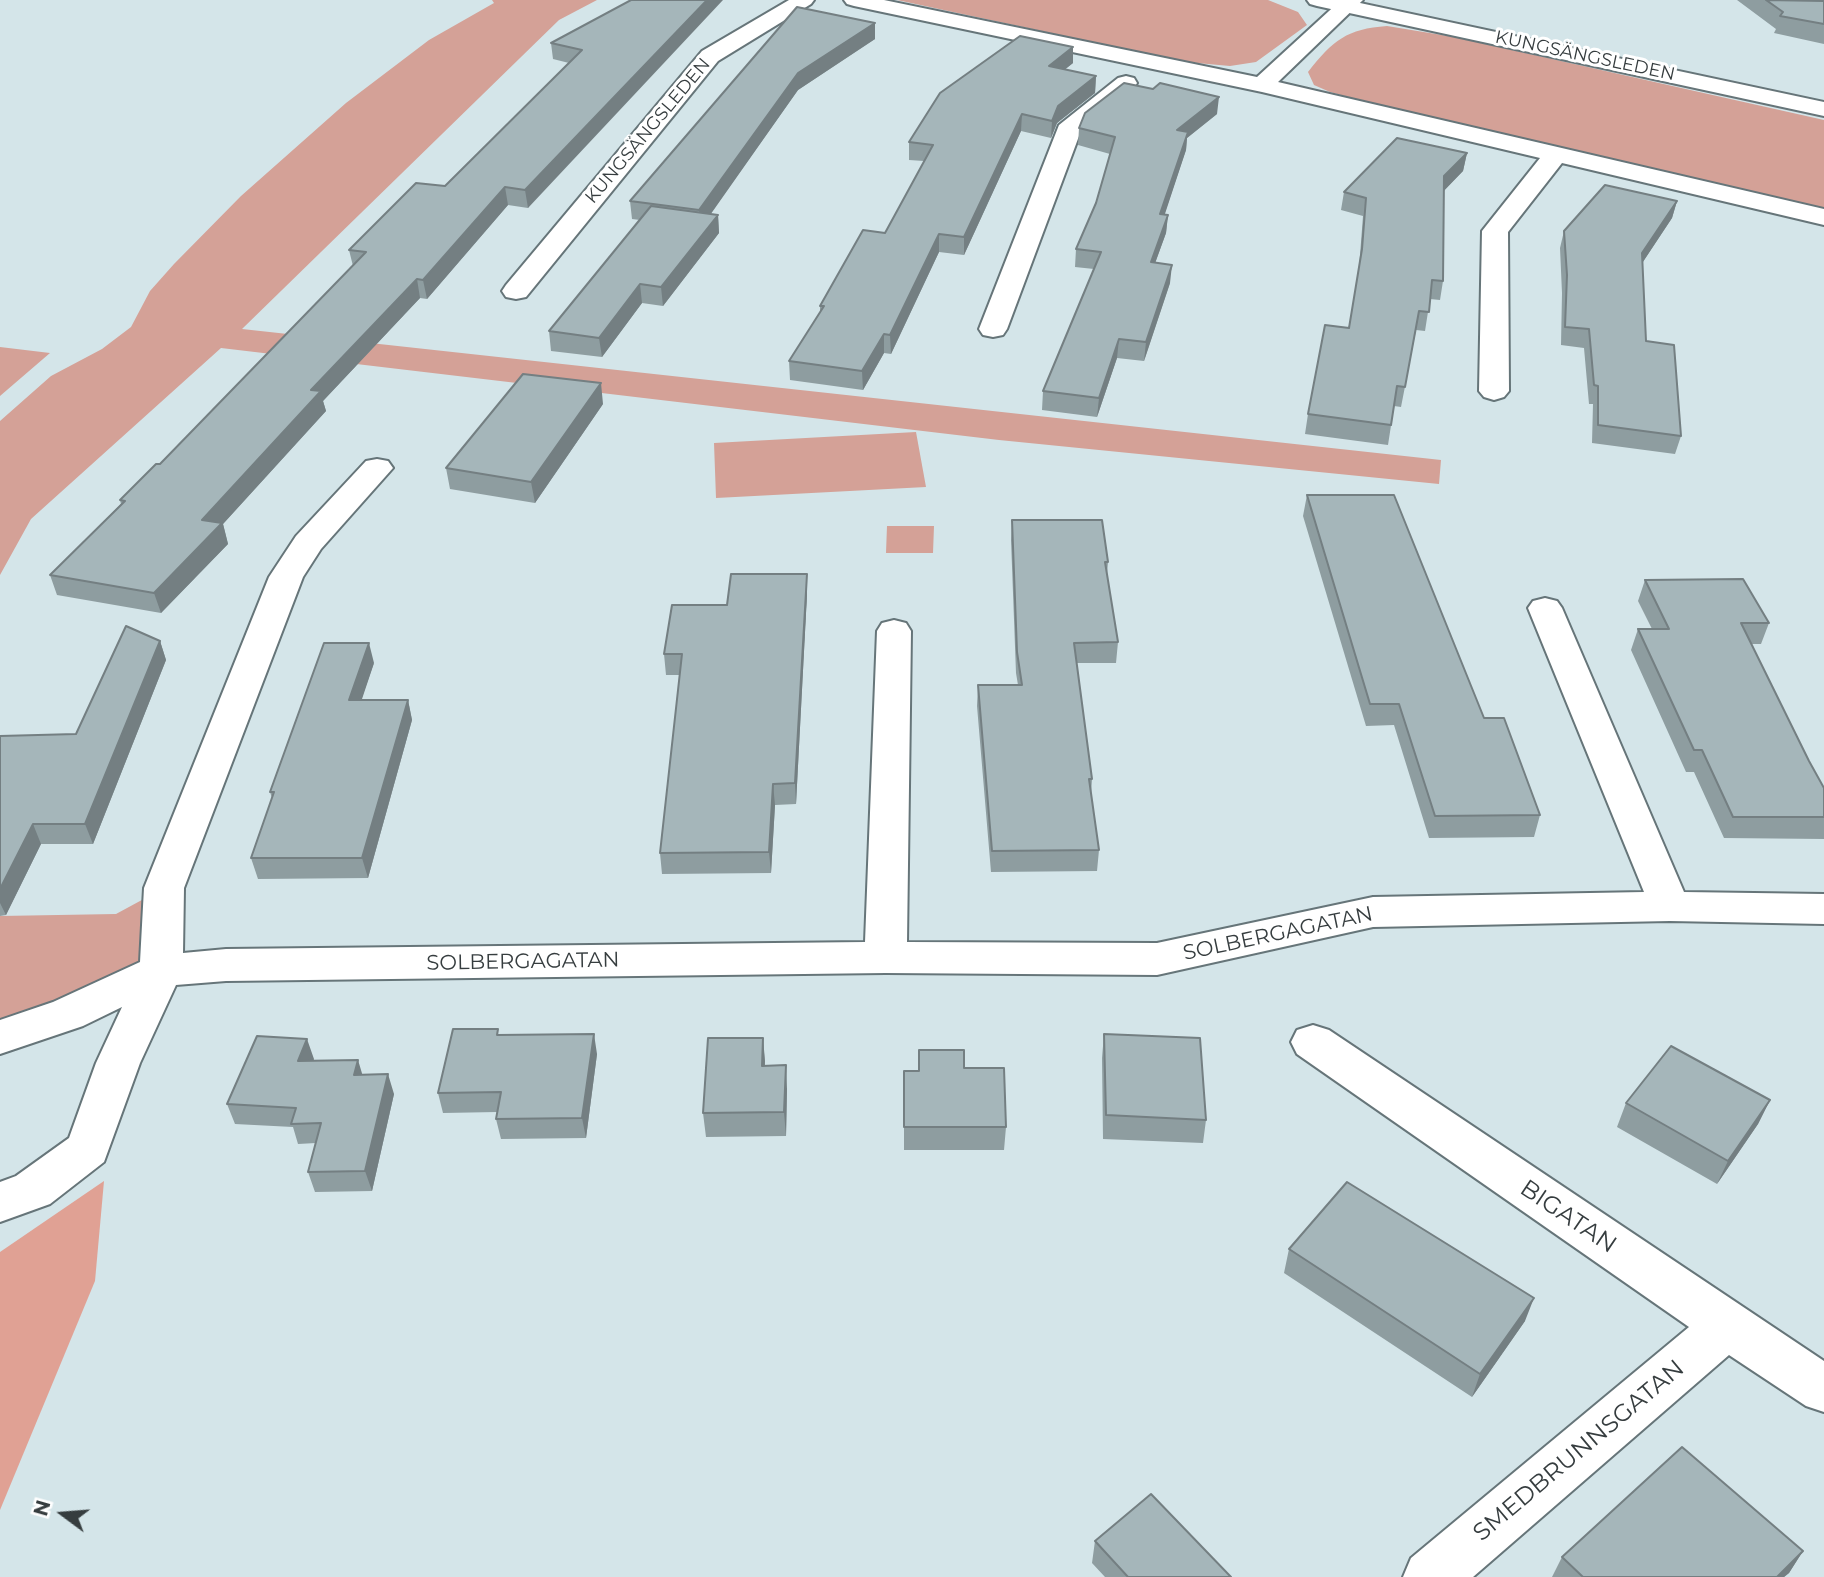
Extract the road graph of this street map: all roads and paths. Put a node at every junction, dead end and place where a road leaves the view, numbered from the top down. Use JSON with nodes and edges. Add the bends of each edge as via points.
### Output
{"nodes":[{"id":1,"x":804,"y":0,"type":"edge"},
{"id":2,"x":854,"y":0,"type":"edge"},
{"id":3,"x":1317,"y":0,"type":"edge"},
{"id":4,"x":1349,"y":3,"type":"edge"},
{"id":5,"x":1152,"y":62,"type":"junction"},
{"id":6,"x":1262,"y":85,"type":"junction"},
{"id":7,"x":1824,"y":109,"type":"edge"},
{"id":8,"x":1556,"y":153,"type":"junction"},
{"id":9,"x":1824,"y":217,"type":"edge"},
{"id":10,"x":516,"y":290,"type":"dead end"},
{"id":11,"x":993,"y":329,"type":"dead end"},
{"id":12,"x":1494,"y":391,"type":"dead end"},
{"id":13,"x":377,"y":468,"type":"dead end"},
{"id":14,"x":1545,"y":608,"type":"dead end"},
{"id":15,"x":894,"y":631,"type":"dead end"},
{"id":16,"x":1670,"y":906,"type":"junction"},
{"id":17,"x":1824,"y":909,"type":"edge"},
{"id":18,"x":886,"y":957,"type":"junction"},
{"id":19,"x":161,"y":970,"type":"junction"},
{"id":20,"x":0,"y":1037,"type":"edge"},
{"id":21,"x":1313,"y":1042,"type":"dead end"},
{"id":22,"x":0,"y":1202,"type":"edge"},
{"id":23,"x":1727,"y":1326,"type":"junction"},
{"id":24,"x":1824,"y":1389,"type":"edge"},
{"id":25,"x":1431,"y":1577,"type":"edge"}],
"edges":[{"from":1,"to":10,"type":"street","name":"KUNGSÄNGSLEDEN","via":[[710,56]]},
{"from":2,"to":5,"type":"street"},
{"from":3,"to":4,"type":"street","name":"KUNGSÄNGSLEDEN"},
{"from":4,"to":6,"type":"street"},
{"from":4,"to":7,"type":"street","name":"KUNGSÄNGSLEDEN"},
{"from":5,"to":6,"type":"street"},
{"from":5,"to":11,"type":"street","via":[[1072,125]]},
{"from":6,"to":8,"type":"street"},
{"from":8,"to":9,"type":"street"},
{"from":8,"to":12,"type":"street","via":[[1495,231]]},
{"from":13,"to":19,"type":"street","via":[[308,544],[286,577],[164,888]]},
{"from":14,"to":16,"type":"street"},
{"from":15,"to":18,"type":"street"},
{"from":16,"to":17,"type":"street","name":"SOLBERGAGATAN"},
{"from":16,"to":18,"type":"street","name":"SOLBERGAGATAN","via":[[1373,912],[1157,959]]},
{"from":18,"to":19,"type":"street","name":"SOLBERGAGATAN","via":[[226,965]]},
{"from":19,"to":20,"type":"street","name":"SOLBERGAGATAN","via":[[68,1014]]},
{"from":19,"to":22,"type":"street","via":[[118,1063],[88,1149],[33,1190]]},
{"from":21,"to":23,"type":"street","name":"BIGATAN"},
{"from":23,"to":24,"type":"street","name":"BIGATAN"},
{"from":23,"to":25,"type":"street","name":"SMEDBRUNNSGATAN"}]}
